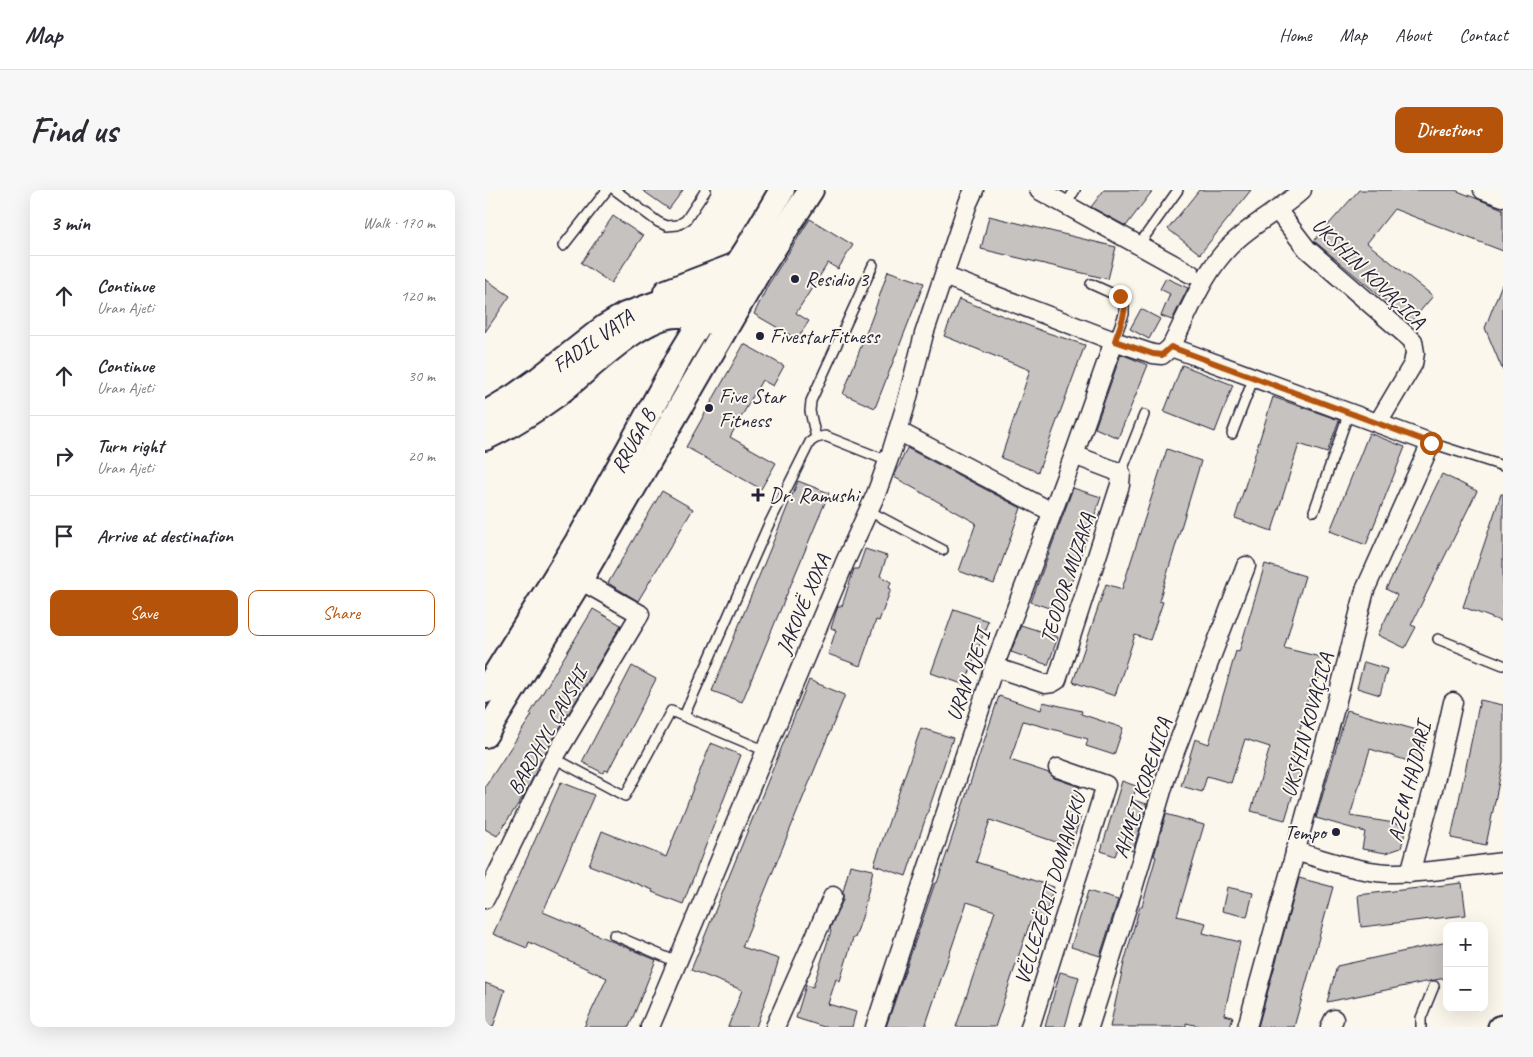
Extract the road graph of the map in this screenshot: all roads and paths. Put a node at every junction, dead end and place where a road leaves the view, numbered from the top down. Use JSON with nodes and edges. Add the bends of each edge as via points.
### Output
{"nodes":[{"id":1,"x":607,"y":190,"type":"edge"},
{"id":2,"x":615,"y":190,"type":"edge"},
{"id":3,"x":706,"y":190,"type":"edge"},
{"id":4,"x":781,"y":190,"type":"edge"},
{"id":5,"x":811,"y":190,"type":"edge"},
{"id":6,"x":974,"y":190,"type":"edge"},
{"id":7,"x":1039,"y":190,"type":"edge"},
{"id":8,"x":1178,"y":190,"type":"edge"},
{"id":9,"x":1302,"y":190,"type":"edge"},
{"id":10,"x":1483,"y":190,"type":"edge"},
{"id":11,"x":1070,"y":197,"type":"edge"},
{"id":12,"x":1503,"y":197,"type":"edge"},
{"id":13,"x":1277,"y":210,"type":"junction"},
{"id":14,"x":563,"y":246,"type":"dead end"},
{"id":15,"x":1138,"y":246,"type":"junction"},
{"id":16,"x":737,"y":265,"type":"junction"},
{"id":17,"x":873,"y":265,"type":"dead end"},
{"id":18,"x":1191,"y":274,"type":"dead end"},
{"id":19,"x":943,"y":276,"type":"junction"},
{"id":20,"x":1091,"y":284,"type":"dead end"},
{"id":21,"x":714,"y":300,"type":"junction"},
{"id":22,"x":740,"y":306,"type":"junction"},
{"id":23,"x":702,"y":320,"type":"junction"},
{"id":24,"x":630,"y":323,"type":"junction"},
{"id":25,"x":727,"y":326,"type":"junction"},
{"id":26,"x":1115,"y":341,"type":"junction"},
{"id":27,"x":1166,"y":351,"type":"junction"},
{"id":28,"x":681,"y":354,"type":"junction"},
{"id":29,"x":1254,"y":377,"type":"junction"},
{"id":30,"x":1349,"y":412,"type":"junction"},
{"id":31,"x":485,"y":414,"type":"edge"},
{"id":32,"x":1144,"y":415,"type":"dead end"},
{"id":33,"x":1378,"y":423,"type":"junction"},
{"id":34,"x":898,"y":431,"type":"junction"},
{"id":35,"x":1232,"y":434,"type":"dead end"},
{"id":36,"x":485,"y":438,"type":"edge"},
{"id":37,"x":816,"y":438,"type":"junction"},
{"id":38,"x":1431,"y":443,"type":"junction"},
{"id":39,"x":1074,"y":455,"type":"junction"},
{"id":40,"x":888,"y":462,"type":"junction"},
{"id":41,"x":1503,"y":466,"type":"edge"},
{"id":42,"x":1121,"y":473,"type":"junction"},
{"id":43,"x":869,"y":511,"type":"junction"},
{"id":44,"x":1314,"y":511,"type":"dead end"},
{"id":45,"x":1052,"y":512,"type":"junction"},
{"id":46,"x":943,"y":550,"type":"dead end"},
{"id":47,"x":1246,"y":566,"type":"dead end"},
{"id":48,"x":580,"y":580,"type":"junction"},
{"id":49,"x":1438,"y":639,"type":"dead end"},
{"id":50,"x":1503,"y":665,"type":"edge"},
{"id":51,"x":994,"y":667,"type":"junction"},
{"id":52,"x":485,"y":691,"type":"edge"},
{"id":53,"x":1453,"y":702,"type":"dead end"},
{"id":54,"x":684,"y":716,"type":"junction"},
{"id":55,"x":485,"y":735,"type":"edge"},
{"id":56,"x":766,"y":751,"type":"junction"},
{"id":57,"x":554,"y":758,"type":"junction"},
{"id":58,"x":1059,"y":768,"type":"dead end"},
{"id":59,"x":1295,"y":852,"type":"junction"},
{"id":60,"x":1503,"y":862,"type":"edge"},
{"id":61,"x":1410,"y":873,"type":"junction"},
{"id":62,"x":833,"y":896,"type":"dead end"},
{"id":63,"x":485,"y":899,"type":"edge"},
{"id":64,"x":614,"y":935,"type":"dead end"},
{"id":65,"x":677,"y":962,"type":"junction"},
{"id":66,"x":1434,"y":986,"type":"dead end"},
{"id":67,"x":1503,"y":1026,"type":"edge"},
{"id":68,"x":650,"y":1027,"type":"edge"},
{"id":69,"x":775,"y":1027,"type":"edge"},
{"id":70,"x":875,"y":1027,"type":"edge"},
{"id":71,"x":1031,"y":1027,"type":"edge"},
{"id":72,"x":1089,"y":1027,"type":"edge"},
{"id":73,"x":1247,"y":1027,"type":"edge"},
{"id":74,"x":1421,"y":1027,"type":"edge"},
{"id":75,"x":1499,"y":1027,"type":"edge"}],
"edges":[{"from":1,"to":14,"type":"lane"},
{"from":2,"to":3,"type":"lane","via":[[667,226],[686,220]]},
{"from":4,"to":16,"type":"main road","name":"RRUGA B"},
{"from":5,"to":22,"type":"main road"},
{"from":6,"to":19,"type":"street","name":"JAKOVË XOXA"},
{"from":7,"to":11,"type":"street"},
{"from":8,"to":15,"type":"lane"},
{"from":9,"to":13,"type":"street"},
{"from":10,"to":12,"type":"street"},
{"from":11,"to":15,"type":"street"},
{"from":13,"to":27,"type":"street","via":[[1233,242],[1219,257]]},
{"from":13,"to":33,"type":"street","name":"UKSHIN KOVAÇICA","via":[[1307,249],[1413,342],[1413,364]]},
{"from":15,"to":18,"type":"street"},
{"from":16,"to":21,"type":"main road","name":"RRUGA B"},
{"from":16,"to":24,"type":"main road","via":[[647,300]]},
{"from":17,"to":37,"type":"lane","via":[[811,402],[809,411]]},
{"from":19,"to":26,"type":"street"},
{"from":19,"to":34,"type":"street","name":"JAKOVË XOXA"},
{"from":20,"to":26,"type":"lane","name":"URAN AJETI","via":[[1125,300]]},
{"from":21,"to":22,"type":"main road","name":"FADIL VATA"},
{"from":21,"to":23,"type":"main road","name":"RRUGA B"},
{"from":21,"to":24,"type":"main road","name":"FADIL VATA","via":[[686,296],[667,300]]},
{"from":22,"to":25,"type":"main road","name":"RRUGA B"},
{"from":23,"to":24,"type":"main road","name":"FADIL VATA","via":[[680,315]]},
{"from":23,"to":25,"type":"main road","name":"FADIL VATA"},
{"from":23,"to":28,"type":"main road","name":"RRUGA B"},
{"from":24,"to":28,"type":"main road","via":[[671,333]]},
{"from":24,"to":31,"type":"main road","name":"FADIL VATA","via":[[605,327],[539,379]]},
{"from":24,"to":36,"type":"main road","name":"FADIL VATA","via":[[557,394]]},
{"from":25,"to":48,"type":"main road","name":"RRUGA B"},
{"from":26,"to":27,"type":"street","via":[[1153,354]]},
{"from":26,"to":39,"type":"street","name":"URAN AJETI"},
{"from":27,"to":29,"type":"street"},
{"from":28,"to":52,"type":"main road","name":"RRUGA B","via":[[582,534]]},
{"from":29,"to":30,"type":"street"},
{"from":29,"to":35,"type":"lane"},
{"from":30,"to":33,"type":"street"},
{"from":30,"to":44,"type":"lane"},
{"from":32,"to":42,"type":"lane"},
{"from":33,"to":38,"type":"street"},
{"from":34,"to":40,"type":"street","name":"JAKOVË XOXA"},
{"from":34,"to":45,"type":"street"},
{"from":37,"to":40,"type":"lane","via":[[825,436]]},
{"from":37,"to":54,"type":"lane","via":[[810,442],[768,526]]},
{"from":38,"to":41,"type":"lane"},
{"from":38,"to":59,"type":"street","name":"UKSHIN KOVAÇICA","via":[[1365,590]]},
{"from":39,"to":42,"type":"street"},
{"from":39,"to":45,"type":"street","name":"URAN AJETI"},
{"from":40,"to":43,"type":"street","name":"JAKOVË XOXA"},
{"from":42,"to":51,"type":"street","name":"TEODOR MUZAKA","via":[[1117,497],[1057,680],[1045,684]]},
{"from":43,"to":46,"type":"lane"},
{"from":43,"to":56,"type":"street","name":"JAKOVË XOXA"},
{"from":45,"to":51,"type":"street","name":"URAN AJETI"},
{"from":47,"to":72,"type":"street","name":"AHMET KORENICA","via":[[1169,767]]},
{"from":48,"to":55,"type":"main road","name":"RRUGA B"},
{"from":48,"to":57,"type":"street","name":"BARDHYL ÇAUSHI","via":[[639,614]]},
{"from":49,"to":50,"type":"lane"},
{"from":51,"to":70,"type":"street","name":"URAN AJETI"},
{"from":53,"to":61,"type":"street","name":"AZEM HAJDARI"},
{"from":54,"to":56,"type":"lane"},
{"from":54,"to":57,"type":"lane","via":[[671,711],[625,796]]},
{"from":56,"to":65,"type":"street","name":"JAKOVË XOXA"},
{"from":57,"to":63,"type":"street","name":"BARDHYL ÇAUSHI"},
{"from":58,"to":71,"type":"street","name":"VËLLEZËRIT DOMANEKU","via":[[1106,785]]},
{"from":59,"to":61,"type":"street","name":"AZEM HAJDARI","via":[[1366,870]]},
{"from":59,"to":73,"type":"street","name":"UKSHIN KOVAÇICA"},
{"from":60,"to":61,"type":"street","name":"AZEM HAJDARI"},
{"from":62,"to":69,"type":"street"},
{"from":64,"to":65,"type":"lane"},
{"from":65,"to":68,"type":"street","name":"JAKOVË XOXA"},
{"from":66,"to":74,"type":"lane","via":[[1421,1018]]},
{"from":67,"to":75,"type":"street"}]}
